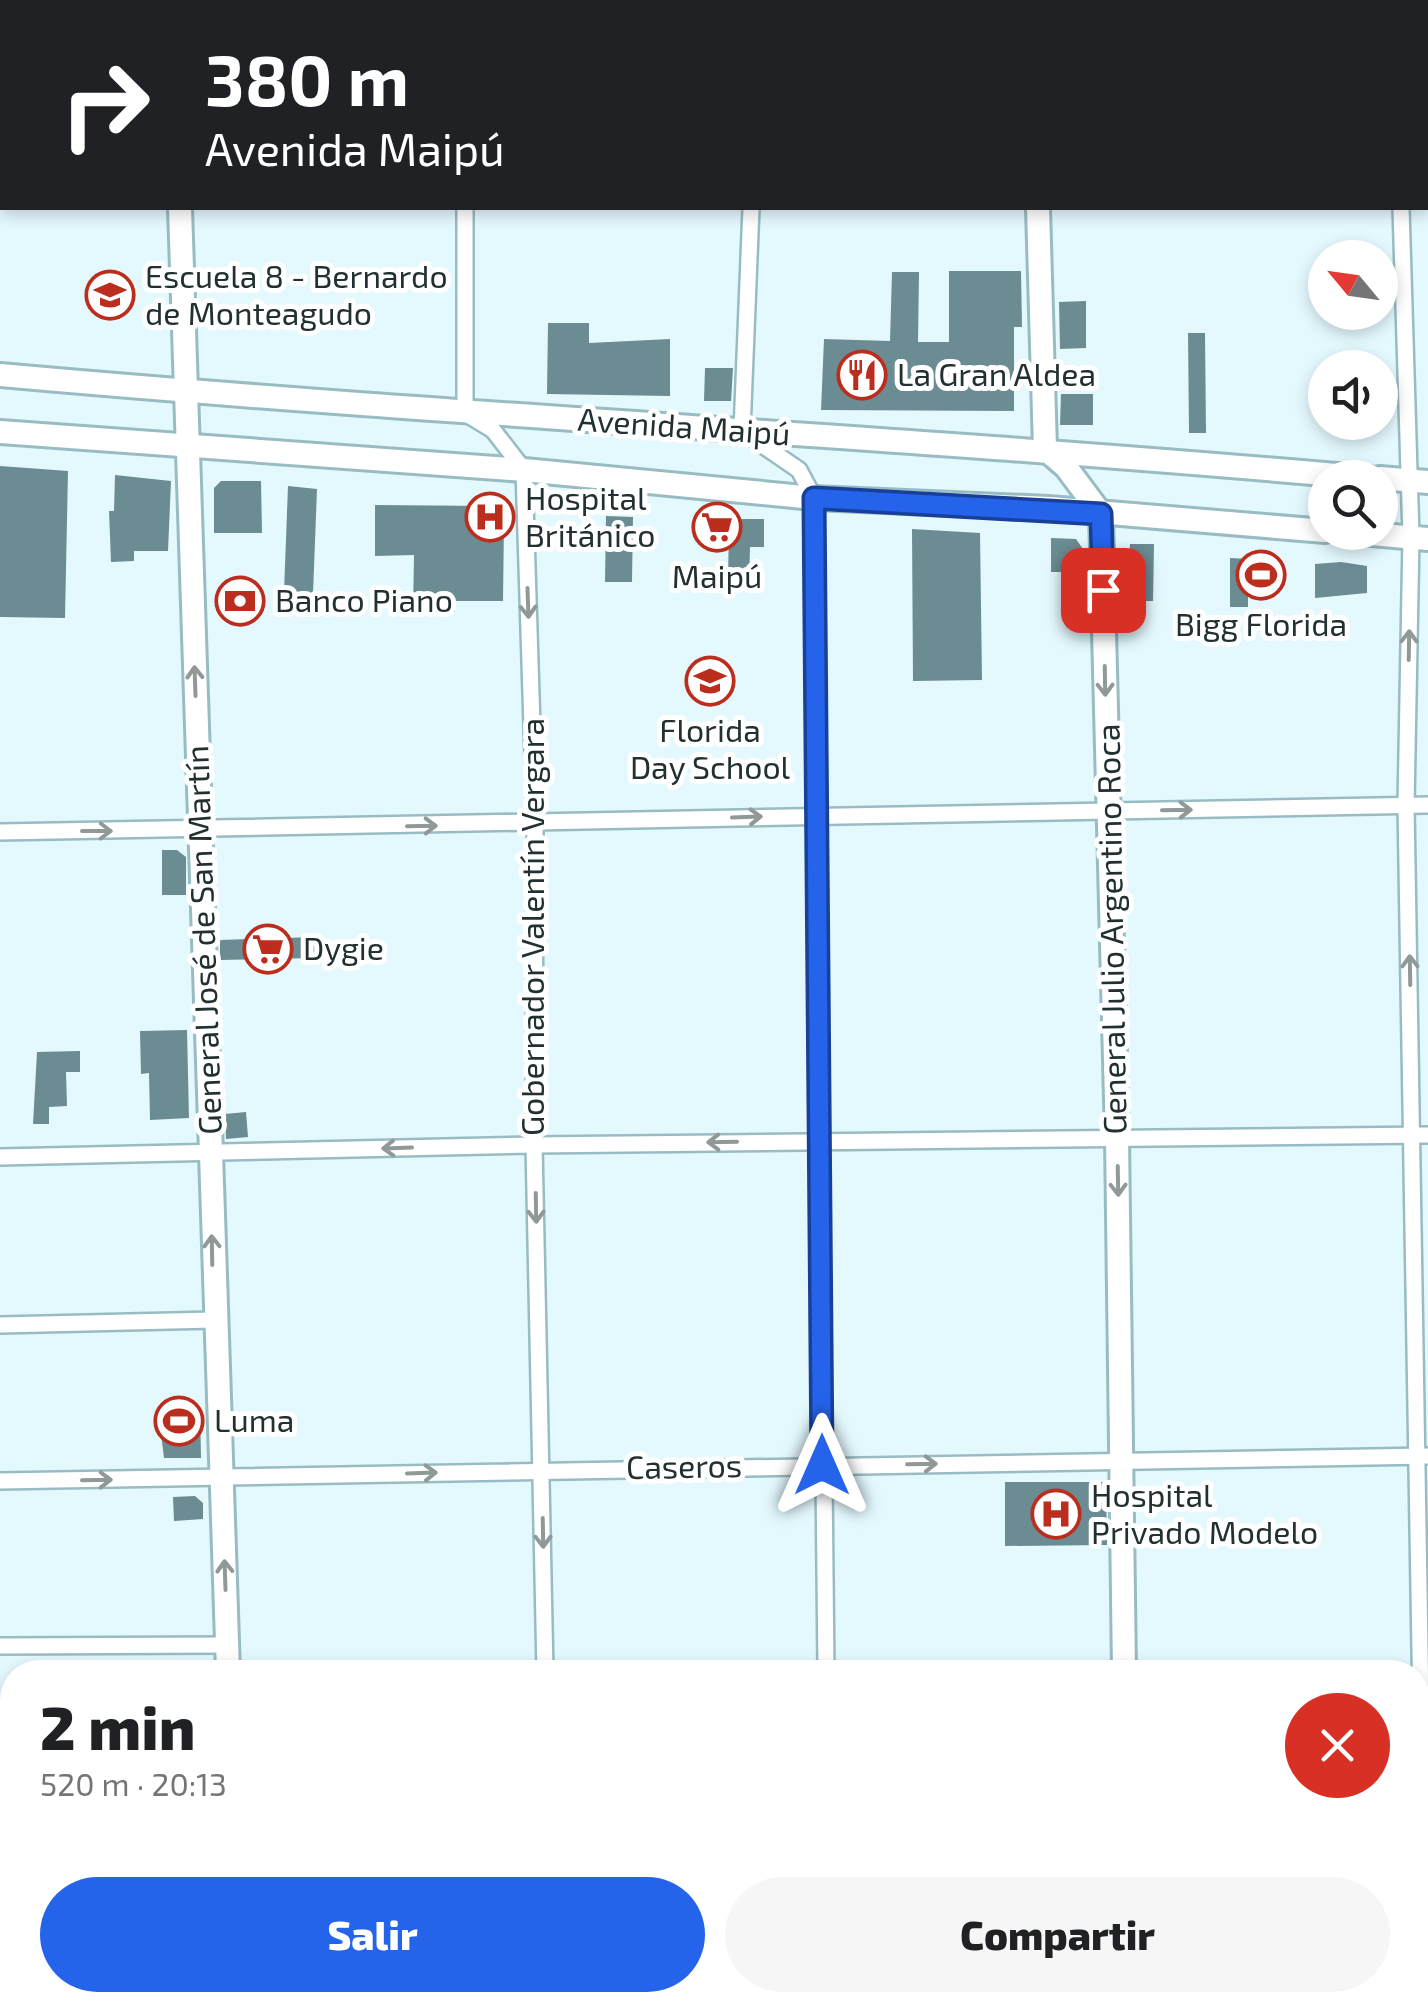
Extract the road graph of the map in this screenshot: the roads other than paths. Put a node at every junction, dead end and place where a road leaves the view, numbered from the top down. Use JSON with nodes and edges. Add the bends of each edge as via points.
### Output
{"nodes":[{"id":1,"x":180,"y":210,"type":"edge"},
{"id":2,"x":464,"y":210,"type":"edge"},
{"id":3,"x":751,"y":210,"type":"edge"},
{"id":4,"x":1038,"y":210,"type":"edge"},
{"id":5,"x":1401,"y":210,"type":"edge"},
{"id":6,"x":0,"y":375,"type":"edge"},
{"id":7,"x":186,"y":391,"type":"junction"},
{"id":8,"x":464,"y":413,"type":"junction"},
{"id":9,"x":742,"y":430,"type":"junction"},
{"id":10,"x":0,"y":432,"type":"edge"},
{"id":11,"x":186,"y":445,"type":"junction"},
{"id":12,"x":1045,"y":449,"type":"junction"},
{"id":13,"x":524,"y":470,"type":"junction"},
{"id":14,"x":1308,"y":473,"type":"edge"},
{"id":15,"x":1419,"y":482,"type":"edge"},
{"id":16,"x":814,"y":498,"type":"junction"},
{"id":17,"x":1101,"y":514,"type":"junction"},
{"id":18,"x":1308,"y":529,"type":"edge"},
{"id":19,"x":1419,"y":538,"type":"edge"},
{"id":20,"x":1406,"y":805,"type":"junction"},
{"id":21,"x":1428,"y":805,"type":"edge"},
{"id":22,"x":1109,"y":811,"type":"junction"},
{"id":23,"x":815,"y":815,"type":"junction"},
{"id":24,"x":535,"y":823,"type":"junction"},
{"id":25,"x":201,"y":830,"type":"junction"},
{"id":26,"x":0,"y":832,"type":"edge"},
{"id":27,"x":1421,"y":1135,"type":"edge"},
{"id":28,"x":1117,"y":1138,"type":"junction"},
{"id":29,"x":820,"y":1141,"type":"junction"},
{"id":30,"x":534,"y":1145,"type":"junction"},
{"id":31,"x":211,"y":1154,"type":"junction"},
{"id":32,"x":0,"y":1157,"type":"edge"},
{"id":33,"x":214,"y":1320,"type":"junction"},
{"id":34,"x":0,"y":1326,"type":"edge"},
{"id":35,"x":1422,"y":1456,"type":"edge"},
{"id":36,"x":1121,"y":1462,"type":"junction"},
{"id":37,"x":822,"y":1465,"type":"junction"},
{"id":38,"x":542,"y":1470,"type":"junction"},
{"id":39,"x":222,"y":1478,"type":"junction"},
{"id":40,"x":0,"y":1481,"type":"edge"},
{"id":41,"x":227,"y":1645,"type":"junction"},
{"id":42,"x":0,"y":1646,"type":"edge"},
{"id":43,"x":228,"y":1660,"type":"edge"},
{"id":44,"x":545,"y":1660,"type":"edge"},
{"id":45,"x":826,"y":1660,"type":"edge"},
{"id":46,"x":1124,"y":1660,"type":"edge"},
{"id":47,"x":1423,"y":1660,"type":"edge"}],
"edges":[{"from":1,"to":7,"type":"street","name":"General José de San Martín"},
{"from":2,"to":8,"type":"street"},
{"from":3,"to":9,"type":"street"},
{"from":4,"to":12,"type":"street"},
{"from":5,"to":15,"type":"street"},
{"from":6,"to":7,"type":"street","name":"Avenida Maipú"},
{"from":7,"to":8,"type":"street","name":"Avenida Maipú"},
{"from":7,"to":11,"type":"street","name":"General José de San Martín"},
{"from":8,"to":9,"type":"street","name":"Avenida Maipú"},
{"from":8,"to":13,"type":"street","via":[[493,430]]},
{"from":9,"to":12,"type":"street","name":"Avenida Maipú"},
{"from":9,"to":16,"type":"street","via":[[799,470]]},
{"from":10,"to":11,"type":"street","name":"Avenida Maipú"},
{"from":11,"to":13,"type":"street","name":"Avenida Maipú"},
{"from":25,"to":11,"type":"street","name":"General José de San Martín","one_way":true},
{"from":12,"to":14,"type":"street","name":"Avenida Maipú"},
{"from":12,"to":17,"type":"street"},
{"from":13,"to":16,"type":"street","name":"Avenida Maipú"},
{"from":13,"to":24,"type":"street","name":"Gobernador Valentín Vergara","one_way":true},
{"from":15,"to":19,"type":"street"},
{"from":16,"to":17,"type":"street","name":"Avenida Maipú"},
{"from":16,"to":23,"type":"street"},
{"from":17,"to":18,"type":"street","name":"Avenida Maipú"},
{"from":17,"to":22,"type":"street","name":"General Julio Argentino Roca","one_way":true},
{"from":20,"to":19,"type":"street","one_way":true},
{"from":20,"to":21,"type":"street"},
{"from":22,"to":20,"type":"street","one_way":true},
{"from":27,"to":20,"type":"street","one_way":true},
{"from":22,"to":23,"type":"street"},
{"from":22,"to":28,"type":"street","name":"General Julio Argentino Roca"},
{"from":24,"to":23,"type":"street","one_way":true},
{"from":23,"to":29,"type":"street"},
{"from":25,"to":24,"type":"street","one_way":true},
{"from":24,"to":30,"type":"street","name":"Gobernador Valentín Vergara"},
{"from":26,"to":25,"type":"street","one_way":true},
{"from":25,"to":31,"type":"street","name":"General José de San Martín"},
{"from":27,"to":28,"type":"street"},
{"from":27,"to":35,"type":"street"},
{"from":28,"to":29,"type":"street"},
{"from":28,"to":36,"type":"street","name":"General Julio Argentino Roca","one_way":true},
{"from":29,"to":30,"type":"street","one_way":true},
{"from":29,"to":37,"type":"street"},
{"from":30,"to":31,"type":"street","one_way":true},
{"from":30,"to":38,"type":"street","name":"Gobernador Valentín Vergara","one_way":true},
{"from":31,"to":32,"type":"street"},
{"from":33,"to":31,"type":"street","name":"General José de San Martín","one_way":true},
{"from":33,"to":34,"type":"street"},
{"from":33,"to":39,"type":"street","name":"General José de San Martín"},
{"from":35,"to":36,"type":"street","name":"Caseros"},
{"from":35,"to":47,"type":"street"},
{"from":37,"to":36,"type":"street","name":"Caseros","one_way":true},
{"from":36,"to":46,"type":"street","name":"General Julio Argentino Roca"},
{"from":37,"to":38,"type":"street","name":"Caseros"},
{"from":37,"to":45,"type":"street"},
{"from":39,"to":38,"type":"street","name":"Caseros","one_way":true},
{"from":38,"to":44,"type":"street","name":"Gobernador Valentín Vergara","one_way":true},
{"from":40,"to":39,"type":"street","name":"Caseros","one_way":true},
{"from":41,"to":39,"type":"street","name":"General José de San Martín","one_way":true},
{"from":41,"to":42,"type":"street"},
{"from":41,"to":43,"type":"street","name":"General José de San Martín"}]}
